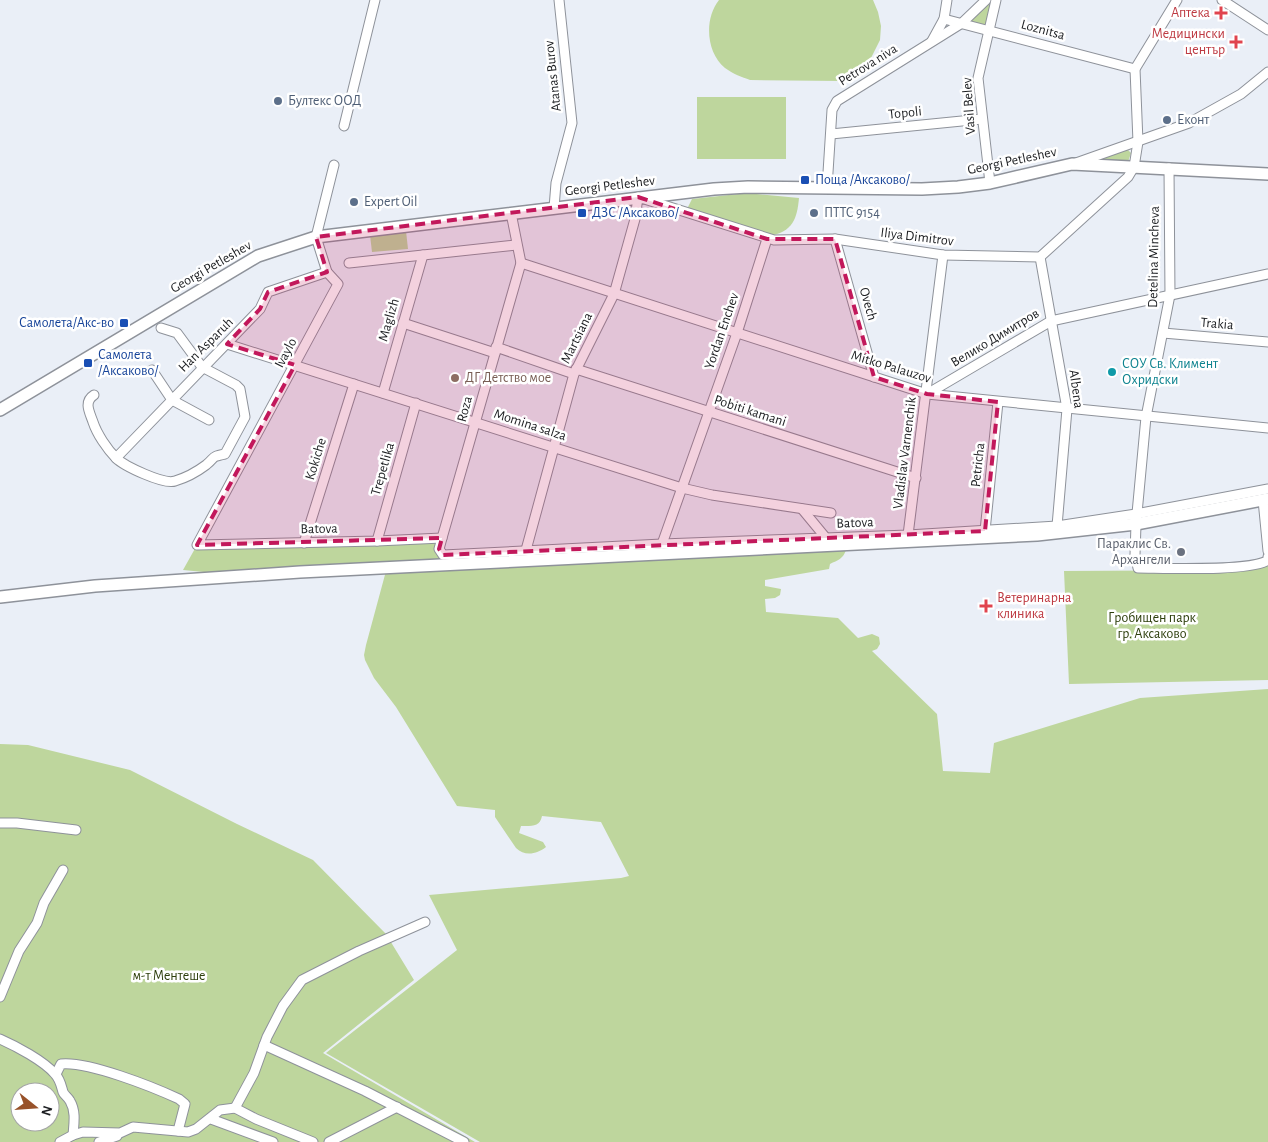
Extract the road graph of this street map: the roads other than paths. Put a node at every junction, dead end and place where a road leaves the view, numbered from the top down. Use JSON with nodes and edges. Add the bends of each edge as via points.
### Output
{"nodes":[{"id":1,"x":374,"y":0,"type":"edge"},
{"id":2,"x":559,"y":0,"type":"edge"},
{"id":3,"x":947,"y":0,"type":"edge"},
{"id":4,"x":986,"y":0,"type":"edge"},
{"id":5,"x":996,"y":0,"type":"edge"},
{"id":6,"x":1178,"y":0,"type":"edge"},
{"id":7,"x":1222,"y":0,"type":"edge"},
{"id":8,"x":944,"y":18,"type":"junction"},
{"id":9,"x":962,"y":23,"type":"junction"},
{"id":10,"x":989,"y":30,"type":"junction"},
{"id":11,"x":1268,"y":30,"type":"edge"},
{"id":12,"x":932,"y":41,"type":"junction"},
{"id":13,"x":1135,"y":69,"type":"junction"},
{"id":14,"x":1268,"y":72,"type":"edge"},
{"id":15,"x":982,"y":119,"type":"junction"},
{"id":16,"x":344,"y":126,"type":"dead end"},
{"id":17,"x":831,"y":134,"type":"junction"},
{"id":18,"x":1138,"y":142,"type":"junction"},
{"id":19,"x":1072,"y":164,"type":"junction"},
{"id":20,"x":334,"y":165,"type":"dead end"},
{"id":21,"x":1134,"y":167,"type":"junction"},
{"id":22,"x":1169,"y":168,"type":"junction"},
{"id":23,"x":1268,"y":174,"type":"edge"},
{"id":24,"x":990,"y":182,"type":"junction"},
{"id":25,"x":827,"y":188,"type":"junction"},
{"id":26,"x":638,"y":197,"type":"junction"},
{"id":27,"x":554,"y":208,"type":"junction"},
{"id":28,"x":511,"y":213,"type":"junction"},
{"id":29,"x":316,"y":237,"type":"junction"},
{"id":30,"x":767,"y":239,"type":"junction"},
{"id":31,"x":835,"y":239,"type":"junction"},
{"id":32,"x":516,"y":245,"type":"junction"},
{"id":33,"x":423,"y":255,"type":"junction"},
{"id":34,"x":943,"y":255,"type":"junction"},
{"id":35,"x":1040,"y":257,"type":"junction"},
{"id":36,"x":349,"y":263,"type":"dead end"},
{"id":37,"x":521,"y":263,"type":"junction"},
{"id":38,"x":327,"y":272,"type":"junction"},
{"id":39,"x":1268,"y":274,"type":"edge"},
{"id":40,"x":614,"y":294,"type":"junction"},
{"id":41,"x":1170,"y":295,"type":"junction"},
{"id":42,"x":1051,"y":321,"type":"junction"},
{"id":43,"x":403,"y":323,"type":"junction"},
{"id":44,"x":162,"y":328,"type":"dead end"},
{"id":45,"x":737,"y":333,"type":"junction"},
{"id":46,"x":1163,"y":333,"type":"junction"},
{"id":47,"x":1268,"y":342,"type":"edge"},
{"id":48,"x":227,"y":344,"type":"junction"},
{"id":49,"x":496,"y":350,"type":"junction"},
{"id":50,"x":295,"y":365,"type":"junction"},
{"id":51,"x":202,"y":367,"type":"junction"},
{"id":52,"x":152,"y":370,"type":"dead end"},
{"id":53,"x":575,"y":372,"type":"junction"},
{"id":54,"x":874,"y":377,"type":"junction"},
{"id":55,"x":354,"y":384,"type":"junction"},
{"id":56,"x":383,"y":393,"type":"junction"},
{"id":57,"x":927,"y":394,"type":"junction"},
{"id":58,"x":94,"y":395,"type":"dead end"},
{"id":59,"x":172,"y":400,"type":"junction"},
{"id":60,"x":998,"y":402,"type":"junction"},
{"id":61,"x":416,"y":403,"type":"junction"},
{"id":62,"x":1067,"y":409,"type":"junction"},
{"id":63,"x":0,"y":410,"type":"edge"},
{"id":64,"x":709,"y":412,"type":"junction"},
{"id":65,"x":1146,"y":417,"type":"junction"},
{"id":66,"x":209,"y":420,"type":"dead end"},
{"id":67,"x":476,"y":422,"type":"junction"},
{"id":68,"x":1268,"y":428,"type":"edge"},
{"id":69,"x":554,"y":448,"type":"junction"},
{"id":70,"x":116,"y":458,"type":"junction"},
{"id":71,"x":916,"y":478,"type":"junction"},
{"id":72,"x":682,"y":488,"type":"junction"},
{"id":73,"x":1266,"y":496,"type":"edge"},
{"id":74,"x":802,"y":510,"type":"junction"},
{"id":75,"x":831,"y":513,"type":"dead end"},
{"id":76,"x":1136,"y":519,"type":"junction"},
{"id":77,"x":1056,"y":526,"type":"junction"},
{"id":78,"x":985,"y":531,"type":"junction"},
{"id":79,"x":908,"y":534,"type":"junction"},
{"id":80,"x":442,"y":538,"type":"junction"},
{"id":81,"x":826,"y":538,"type":"junction"},
{"id":82,"x":377,"y":541,"type":"junction"},
{"id":83,"x":304,"y":542,"type":"junction"},
{"id":84,"x":662,"y":544,"type":"junction"},
{"id":85,"x":198,"y":546,"type":"joint"},
{"id":86,"x":526,"y":550,"type":"junction"},
{"id":87,"x":1268,"y":551,"type":"edge"},
{"id":88,"x":440,"y":553,"type":"joint"},
{"id":89,"x":1268,"y":557,"type":"edge"},
{"id":90,"x":0,"y":597,"type":"edge"},
{"id":91,"x":0,"y":823,"type":"edge"},
{"id":92,"x":76,"y":830,"type":"dead end"},
{"id":93,"x":63,"y":870,"type":"dead end"},
{"id":94,"x":425,"y":922,"type":"dead end"},
{"id":95,"x":0,"y":996,"type":"edge"},
{"id":96,"x":0,"y":1038,"type":"edge"},
{"id":97,"x":264,"y":1045,"type":"junction"},
{"id":98,"x":56,"y":1074,"type":"junction"},
{"id":99,"x":397,"y":1107,"type":"junction"},
{"id":100,"x":235,"y":1108,"type":"junction"},
{"id":101,"x":211,"y":1119,"type":"junction"},
{"id":102,"x":178,"y":1132,"type":"junction"},
{"id":103,"x":120,"y":1133,"type":"junction"},
{"id":104,"x":73,"y":1135,"type":"junction"},
{"id":105,"x":60,"y":1142,"type":"edge"},
{"id":106,"x":99,"y":1142,"type":"edge"},
{"id":107,"x":273,"y":1142,"type":"edge"},
{"id":108,"x":313,"y":1142,"type":"edge"},
{"id":109,"x":329,"y":1142,"type":"edge"},
{"id":110,"x":464,"y":1142,"type":"edge"}],
"edges":[{"from":1,"to":16,"type":"street"},
{"from":2,"to":27,"type":"street","name":"Atanas Burov","via":[[572,123],[556,183]]},
{"from":3,"to":8,"type":"street"},
{"from":4,"to":9,"type":"street","name":"Petrova niva"},
{"from":5,"to":10,"type":"street","name":"Vasil Belev"},
{"from":6,"to":13,"type":"street"},
{"from":7,"to":11,"type":"street"},
{"from":8,"to":9,"type":"street","name":"Loznitsa"},
{"from":8,"to":12,"type":"street"},
{"from":9,"to":10,"type":"street","name":"Loznitsa"},
{"from":9,"to":12,"type":"street","name":"Petrova niva"},
{"from":10,"to":13,"type":"street","name":"Loznitsa"},
{"from":10,"to":15,"type":"street","name":"Vasil Belev","via":[[978,78]]},
{"from":12,"to":17,"type":"street","name":"Petrova niva","via":[[837,101],[832,110]]},
{"from":13,"to":18,"type":"street"},
{"from":14,"to":18,"type":"street","via":[[1255,84],[1208,113]]},
{"from":15,"to":17,"type":"street","name":"Topoli"},
{"from":15,"to":24,"type":"street","name":"Vasil Belev"},
{"from":17,"to":25,"type":"street","name":"Petrova niva"},
{"from":18,"to":19,"type":"street"},
{"from":18,"to":21,"type":"street"},
{"from":19,"to":21,"type":"main road","name":"Georgi Petleshev"},
{"from":19,"to":24,"type":"main road","name":"Georgi Petleshev"},
{"from":20,"to":29,"type":"street"},
{"from":21,"to":22,"type":"main road","name":"Georgi Petleshev"},
{"from":21,"to":35,"type":"street","via":[[1128,177]]},
{"from":22,"to":23,"type":"main road","name":"Georgi Petleshev"},
{"from":22,"to":41,"type":"street","name":"Detelina Mincheva"},
{"from":24,"to":25,"type":"main road","name":"Georgi Petleshev","via":[[922,189]]},
{"from":25,"to":26,"type":"main road","name":"Georgi Petleshev","via":[[748,187]]},
{"from":26,"to":27,"type":"main road","name":"Georgi Petleshev"},
{"from":26,"to":30,"type":"street","name":"Iliya Dimitrov"},
{"from":26,"to":40,"type":"street","name":"Martsiana"},
{"from":27,"to":28,"type":"main road","name":"Georgi Petleshev"},
{"from":28,"to":29,"type":"main road","name":"Georgi Petleshev"},
{"from":28,"to":32,"type":"street"},
{"from":29,"to":38,"type":"street","name":"Ivaylo"},
{"from":29,"to":63,"type":"main road","name":"Georgi Petleshev","via":[[258,256]]},
{"from":30,"to":31,"type":"street","name":"Iliya Dimitrov"},
{"from":30,"to":45,"type":"street","name":"Yordan Enchev"},
{"from":31,"to":34,"type":"street","name":"Iliya Dimitrov"},
{"from":31,"to":54,"type":"street","name":"Ovech"},
{"from":32,"to":33,"type":"street"},
{"from":32,"to":37,"type":"street"},
{"from":33,"to":36,"type":"street"},
{"from":33,"to":43,"type":"street","name":"Maglizh"},
{"from":34,"to":35,"type":"street","name":"Iliya Dimitrov"},
{"from":34,"to":57,"type":"street","name":"Vladislav Varnenchik"},
{"from":35,"to":42,"type":"street","name":"Albena"},
{"from":37,"to":40,"type":"street","name":"Mitko Palauzov"},
{"from":37,"to":49,"type":"street","name":"Roza"},
{"from":38,"to":48,"type":"street","name":"Han Asparuh","via":[[268,292],[260,309]]},
{"from":38,"to":50,"type":"street","name":"Ivaylo","via":[[338,284]]},
{"from":39,"to":41,"type":"street","name":"Велико Димитров"},
{"from":40,"to":45,"type":"street","name":"Mitko Palauzov"},
{"from":40,"to":53,"type":"street","name":"Martsiana"},
{"from":41,"to":42,"type":"street","name":"Велико Димитров"},
{"from":41,"to":46,"type":"street","name":"Detelina Mincheva"},
{"from":42,"to":57,"type":"street","name":"Велико Димитров"},
{"from":42,"to":62,"type":"street","name":"Albena"},
{"from":43,"to":49,"type":"street"},
{"from":43,"to":56,"type":"street","name":"Maglizh"},
{"from":44,"to":51,"type":"street","via":[[177,333]]},
{"from":45,"to":54,"type":"street","name":"Mitko Palauzov"},
{"from":45,"to":64,"type":"street","name":"Yordan Enchev"},
{"from":46,"to":47,"type":"street","name":"Trakia"},
{"from":46,"to":65,"type":"street","name":"Detelina Mincheva"},
{"from":48,"to":50,"type":"street","name":"Momina salza"},
{"from":48,"to":51,"type":"street","name":"Han Asparuh"},
{"from":49,"to":53,"type":"street","name":"Pobiti kamani"},
{"from":49,"to":67,"type":"street","name":"Roza"},
{"from":50,"to":55,"type":"street","name":"Momina salza"},
{"from":50,"to":85,"type":"street","name":"Ivaylo"},
{"from":51,"to":59,"type":"street","name":"Han Asparuh"},
{"from":51,"to":70,"type":"street","via":[[239,387],[244,420],[225,454],[213,457],[206,465],[178,480],[168,482]]},
{"from":52,"to":59,"type":"street"},
{"from":53,"to":64,"type":"street","name":"Pobiti kamani"},
{"from":53,"to":69,"type":"street","name":"Martsiana"},
{"from":54,"to":57,"type":"street","name":"Mitko Palauzov"},
{"from":55,"to":56,"type":"street","name":"Momina salza"},
{"from":55,"to":83,"type":"street","name":"Kokiche"},
{"from":56,"to":61,"type":"street","name":"Momina salza"},
{"from":57,"to":60,"type":"street","name":"Mitko Palauzov"},
{"from":57,"to":71,"type":"street","name":"Vladislav Varnenchik"},
{"from":58,"to":70,"type":"street","via":[[88,406],[96,430]]},
{"from":59,"to":66,"type":"street"},
{"from":59,"to":70,"type":"street","name":"Han Asparuh"},
{"from":60,"to":62,"type":"street","name":"Mitko Palauzov"},
{"from":60,"to":78,"type":"street","name":"Petricha"},
{"from":61,"to":67,"type":"street","name":"Momina salza"},
{"from":61,"to":82,"type":"street","name":"Trepetlika"},
{"from":62,"to":65,"type":"street","name":"Mitko Palauzov"},
{"from":62,"to":77,"type":"street","name":"Albena"},
{"from":64,"to":71,"type":"street","name":"Pobiti kamani"},
{"from":64,"to":72,"type":"street","name":"Yordan Enchev"},
{"from":65,"to":68,"type":"street","name":"Mitko Palauzov"},
{"from":65,"to":76,"type":"street","name":"Detelina Mincheva"},
{"from":67,"to":69,"type":"street","name":"Momina salza"},
{"from":67,"to":80,"type":"street","name":"Roza"},
{"from":69,"to":72,"type":"street","name":"Momina salza"},
{"from":69,"to":86,"type":"street","name":"Martsiana"},
{"from":71,"to":79,"type":"street","name":"Vladislav Varnenchik"},
{"from":72,"to":74,"type":"street","name":"Momina salza"},
{"from":72,"to":84,"type":"street","name":"Yordan Enchev"},
{"from":73,"to":76,"type":"main road"},
{"from":73,"to":87,"type":"street"},
{"from":74,"to":75,"type":"street","name":"Momina salza"},
{"from":74,"to":81,"type":"street"},
{"from":76,"to":77,"type":"street","name":"Batova"},
{"from":76,"to":89,"type":"street","name":"Detelina Mincheva","via":[[1138,568],[1243,567],[1264,562]]},
{"from":76,"to":90,"type":"main road","via":[[1037,535],[300,572],[95,586]]},
{"from":77,"to":78,"type":"street","name":"Batova"},
{"from":78,"to":79,"type":"street","name":"Batova"},
{"from":79,"to":81,"type":"street","name":"Batova"},
{"from":80,"to":82,"type":"street","name":"Batova"},
{"from":80,"to":88,"type":"street","name":"Roza"},
{"from":81,"to":84,"type":"street","name":"Batova"},
{"from":82,"to":83,"type":"street","name":"Batova"},
{"from":83,"to":85,"type":"street","name":"Batova"},
{"from":84,"to":86,"type":"street","name":"Batova"},
{"from":86,"to":88,"type":"street","name":"Batova"},
{"from":91,"to":92,"type":"street"},
{"from":93,"to":95,"type":"street"},
{"from":94,"to":97,"type":"street","via":[[302,980],[283,1006]]},
{"from":96,"to":98,"type":"street"},
{"from":97,"to":99,"type":"street"},
{"from":97,"to":100,"type":"street","via":[[254,1073]]},
{"from":98,"to":102,"type":"street","via":[[61,1064],[86,1067],[179,1099],[185,1104]]},
{"from":98,"to":104,"type":"street","via":[[74,1111]]},
{"from":99,"to":109,"type":"street"},
{"from":99,"to":110,"type":"street"},
{"from":100,"to":101,"type":"street","via":[[215,1112]]},
{"from":100,"to":108,"type":"street"},
{"from":101,"to":102,"type":"street","via":[[196,1130]]},
{"from":101,"to":107,"type":"street"},
{"from":102,"to":103,"type":"street","via":[[133,1126]]},
{"from":103,"to":104,"type":"street","via":[[83,1132]]},
{"from":103,"to":106,"type":"street"},
{"from":104,"to":105,"type":"street"}]}
